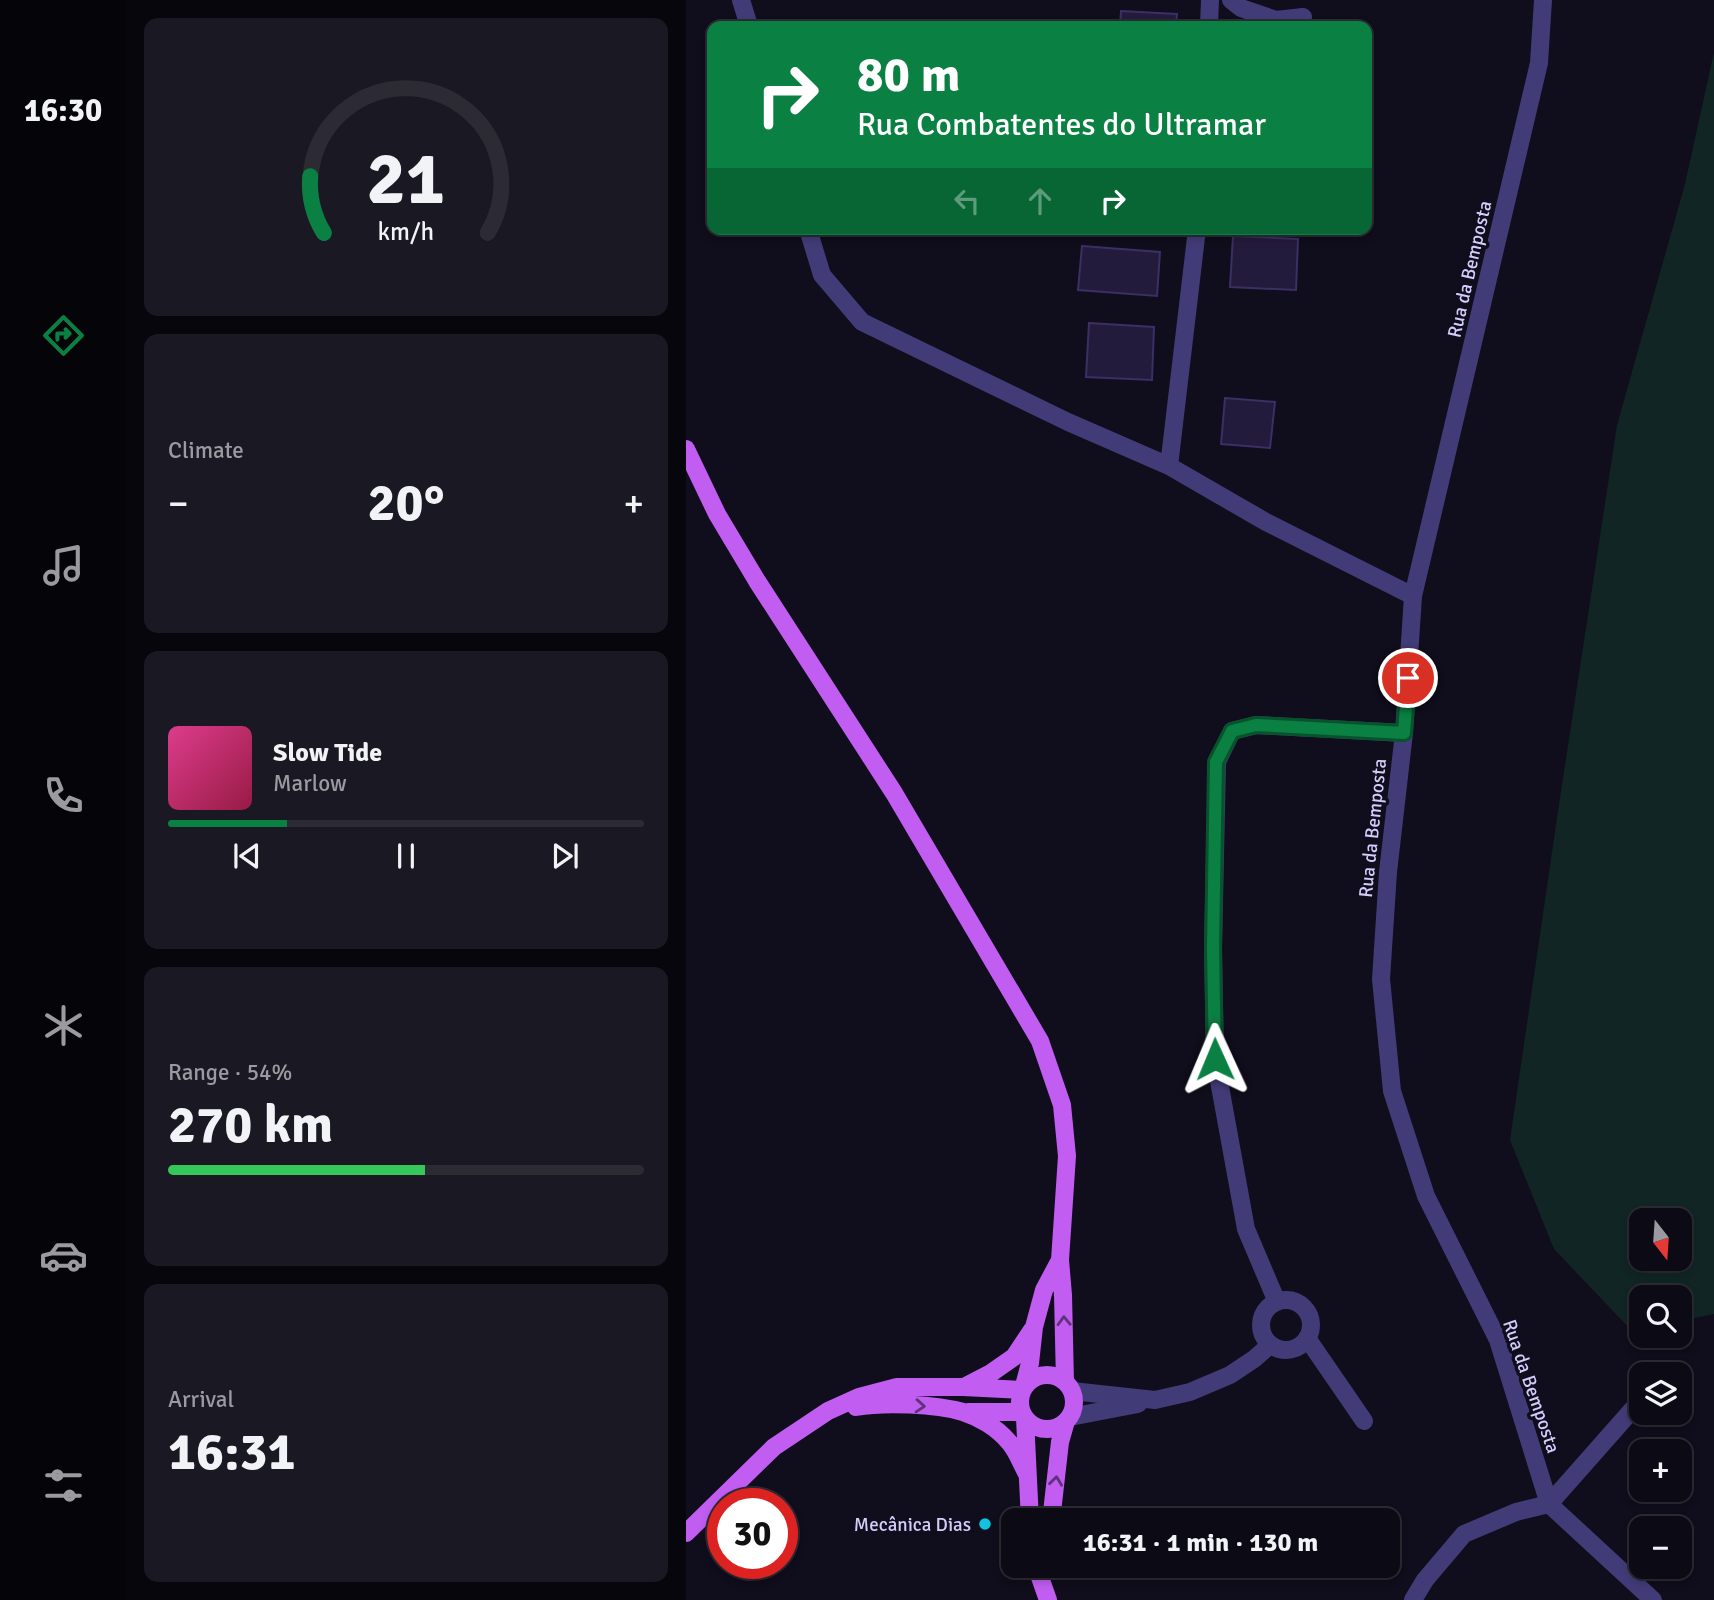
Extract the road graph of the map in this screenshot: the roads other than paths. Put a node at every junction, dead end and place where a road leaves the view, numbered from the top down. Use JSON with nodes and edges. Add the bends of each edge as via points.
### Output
{"nodes":[{"id":1,"x":741,"y":0,"type":"edge"},
{"id":2,"x":1210,"y":0,"type":"edge"},
{"id":3,"x":1231,"y":0,"type":"edge"},
{"id":4,"x":1543,"y":0,"type":"edge"},
{"id":5,"x":1303,"y":14,"type":"edge"},
{"id":6,"x":747,"y":21,"type":"edge"},
{"id":7,"x":1209,"y":21,"type":"edge"},
{"id":8,"x":810,"y":235,"type":"edge"},
{"id":9,"x":1196,"y":235,"type":"edge"},
{"id":10,"x":686,"y":450,"type":"edge"},
{"id":11,"x":1169,"y":466,"type":"junction"},
{"id":12,"x":1413,"y":596,"type":"junction"},
{"id":13,"x":1404,"y":733,"type":"junction"},
{"id":14,"x":1060,"y":1260,"type":"junction"},
{"id":15,"x":1277,"y":1302,"type":"junction"},
{"id":16,"x":1034,"y":1327,"type":"junction"},
{"id":17,"x":1307,"y":1338,"type":"junction"},
{"id":18,"x":1270,"y":1345,"type":"junction"},
{"id":19,"x":1069,"y":1386,"type":"junction"},
{"id":20,"x":963,"y":1387,"type":"junction"},
{"id":21,"x":1023,"y":1388,"type":"junction"},
{"id":22,"x":1155,"y":1400,"type":"junction"},
{"id":23,"x":828,"y":1411,"type":"junction"},
{"id":24,"x":964,"y":1412,"type":"junction"},
{"id":25,"x":1629,"y":1413,"type":"edge"},
{"id":26,"x":1023,"y":1415,"type":"junction"},
{"id":27,"x":1068,"y":1419,"type":"junction"},
{"id":28,"x":1364,"y":1421,"type":"dead end"},
{"id":29,"x":1027,"y":1474,"type":"junction"},
{"id":30,"x":1549,"y":1504,"type":"junction"},
{"id":31,"x":1029,"y":1508,"type":"edge"},
{"id":32,"x":1052,"y":1508,"type":"edge"},
{"id":33,"x":686,"y":1533,"type":"edge"},
{"id":34,"x":1040,"y":1578,"type":"edge"},
{"id":35,"x":1048,"y":1578,"type":"edge"},
{"id":36,"x":1047,"y":1597,"type":"edge"},
{"id":37,"x":1413,"y":1600,"type":"edge"},
{"id":38,"x":1653,"y":1600,"type":"edge"}],
"edges":[{"from":1,"to":6,"type":"street"},
{"from":2,"to":7,"type":"street"},
{"from":3,"to":5,"type":"street","via":[[1276,20]]},
{"from":4,"to":12,"type":"street","name":"Rua da Bemposta","via":[[1539,63]]},
{"from":8,"to":11,"type":"street","via":[[822,275],[862,322]]},
{"from":9,"to":11,"type":"street"},
{"from":10,"to":14,"type":"main road","via":[[716,514],[894,793],[1040,1041],[1062,1105],[1066,1143]]},
{"from":11,"to":12,"type":"street","via":[[1266,523]]},
{"from":12,"to":13,"type":"street","name":"Rua da Bemposta"},
{"from":13,"to":15,"type":"street","via":[[1256,725],[1232,731],[1216,762],[1215,1059],[1246,1229]]},
{"from":13,"to":30,"type":"street","name":"Rua da Bemposta","via":[[1381,979],[1392,1091],[1426,1196],[1498,1340]]},
{"from":14,"to":16,"type":"main road","via":[[1044,1290]]},
{"from":19,"to":14,"type":"main road","one_way":true},
{"from":15,"to":17,"type":"street","via":[[1292,1301],[1303,1307],[1310,1322]]},
{"from":15,"to":18,"type":"street","via":[[1261,1321]]},
{"from":16,"to":20,"type":"main road","via":[[1014,1357]]},
{"from":16,"to":21,"type":"main road"},
{"from":17,"to":18,"type":"street","via":[[1293,1349]]},
{"from":17,"to":28,"type":"street"},
{"from":18,"to":22,"type":"street","via":[[1230,1375]]},
{"from":19,"to":21,"type":"main road","via":[[1049,1374],[1031,1379]]},
{"from":19,"to":22,"type":"street"},
{"from":19,"to":27,"type":"main road","via":[[1074,1400]]},
{"from":20,"to":21,"type":"main road"},
{"from":20,"to":23,"type":"main road","via":[[897,1387]]},
{"from":21,"to":26,"type":"main road"},
{"from":22,"to":27,"type":"street"},
{"from":23,"to":24,"type":"main road","one_way":true,"via":[[873,1404]]},
{"from":23,"to":33,"type":"main road","via":[[774,1447]]},
{"from":24,"to":26,"type":"main road"},
{"from":24,"to":29,"type":"main road","via":[[992,1426],[1010,1442]]},
{"from":25,"to":30,"type":"street"},
{"from":26,"to":27,"type":"main road","via":[[1032,1425],[1050,1429]]},
{"from":26,"to":29,"type":"main road"},
{"from":32,"to":27,"type":"main road","one_way":true,"via":[[1060,1442]]},
{"from":29,"to":31,"type":"main road"},
{"from":30,"to":37,"type":"street","via":[[1516,1511],[1464,1534]]},
{"from":30,"to":38,"type":"street"},
{"from":34,"to":36,"type":"main road"},
{"from":35,"to":36,"type":"main road"}]}
